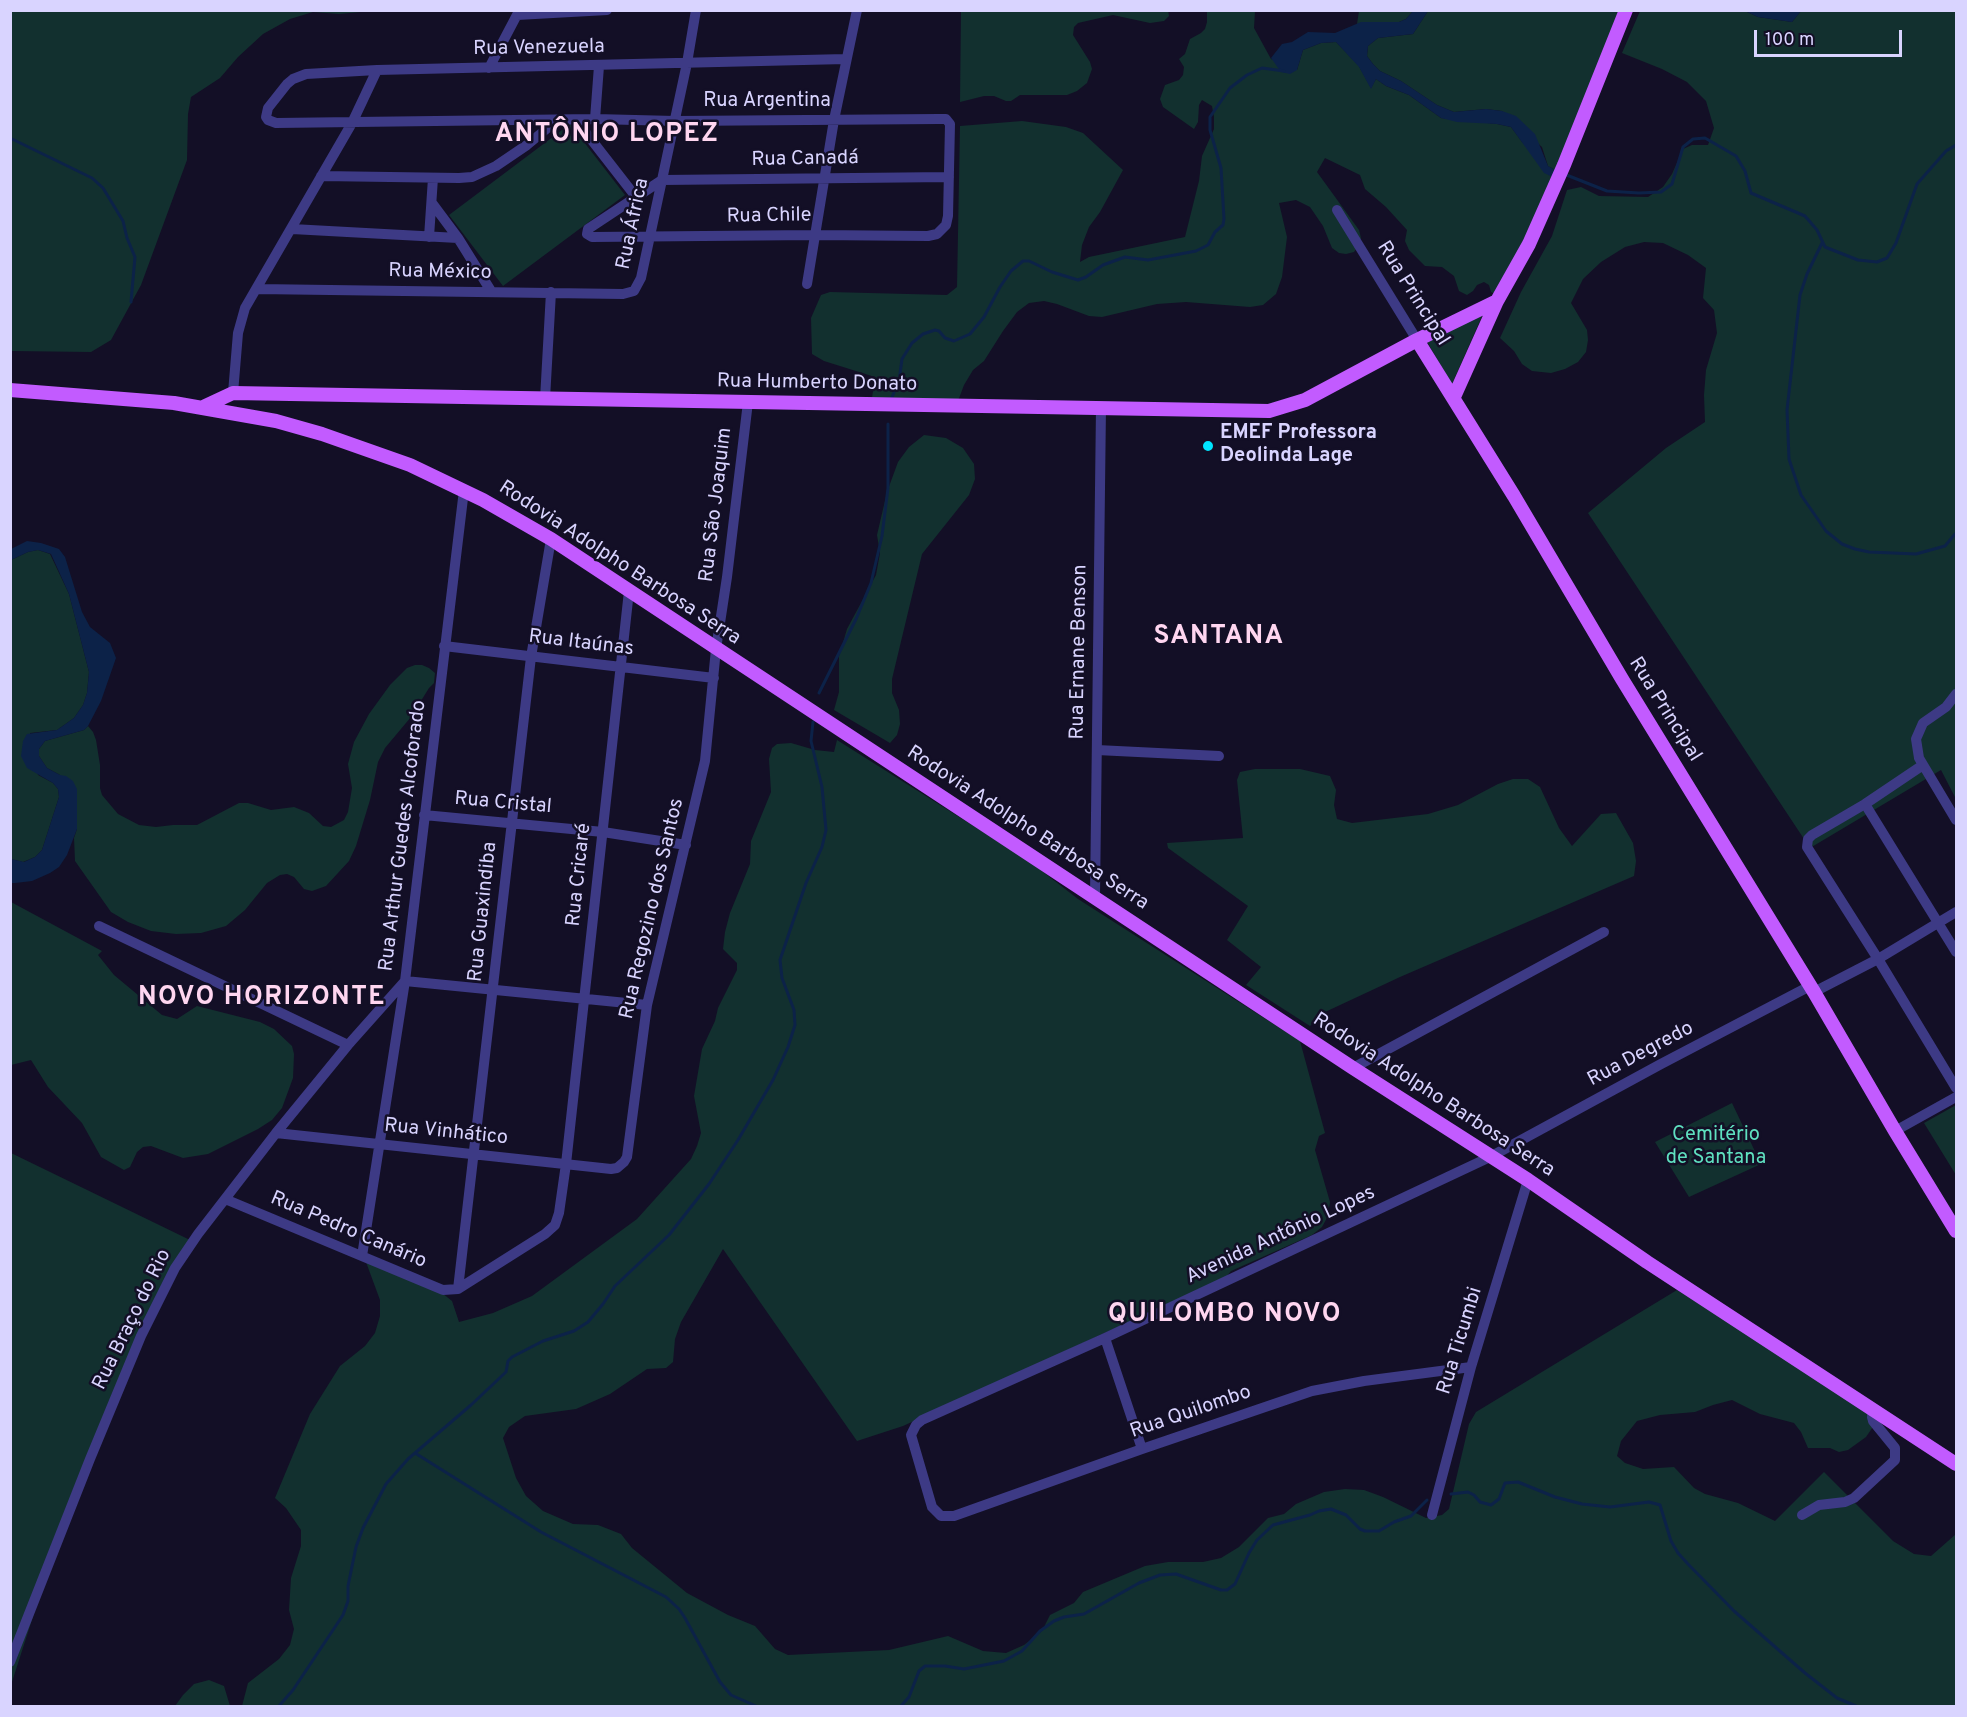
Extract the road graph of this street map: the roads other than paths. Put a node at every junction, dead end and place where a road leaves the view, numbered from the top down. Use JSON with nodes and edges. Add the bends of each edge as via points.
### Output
{"nodes":[{"id":1,"x":607,"y":10,"type":"edge"},
{"id":2,"x":696,"y":10,"type":"edge"},
{"id":3,"x":857,"y":10,"type":"edge"},
{"id":4,"x":1626,"y":10,"type":"edge"},
{"id":5,"x":518,"y":13,"type":"edge"},
{"id":6,"x":846,"y":60,"type":"junction"},
{"id":7,"x":687,"y":63,"type":"junction"},
{"id":8,"x":599,"y":66,"type":"junction"},
{"id":9,"x":489,"y":68,"type":"junction"},
{"id":10,"x":377,"y":70,"type":"junction"},
{"id":11,"x":595,"y":119,"type":"junction"},
{"id":12,"x":576,"y":120,"type":"junction"},
{"id":13,"x":834,"y":120,"type":"junction"},
{"id":14,"x":556,"y":121,"type":"junction"},
{"id":15,"x":675,"y":121,"type":"junction"},
{"id":16,"x":276,"y":123,"type":"joint"},
{"id":17,"x":352,"y":123,"type":"junction"},
{"id":18,"x":321,"y":176,"type":"junction"},
{"id":19,"x":949,"y":177,"type":"junction"},
{"id":20,"x":433,"y":178,"type":"junction"},
{"id":21,"x":824,"y":178,"type":"junction"},
{"id":22,"x":662,"y":180,"type":"junction"},
{"id":23,"x":636,"y":197,"type":"junction"},
{"id":24,"x":432,"y":203,"type":"junction"},
{"id":25,"x":1337,"y":210,"type":"dead end"},
{"id":26,"x":292,"y":229,"type":"junction"},
{"id":27,"x":815,"y":235,"type":"junction"},
{"id":28,"x":650,"y":236,"type":"junction"},
{"id":29,"x":429,"y":237,"type":"junction"},
{"id":30,"x":458,"y":238,"type":"junction"},
{"id":31,"x":807,"y":284,"type":"dead end"},
{"id":32,"x":257,"y":289,"type":"junction"},
{"id":33,"x":491,"y":291,"type":"junction"},
{"id":34,"x":551,"y":292,"type":"junction"},
{"id":35,"x":623,"y":294,"type":"joint"},
{"id":36,"x":1497,"y":301,"type":"junction"},
{"id":37,"x":1417,"y":340,"type":"junction"},
{"id":38,"x":10,"y":390,"type":"edge"},
{"id":39,"x":233,"y":393,"type":"junction"},
{"id":40,"x":1454,"y":398,"type":"junction"},
{"id":41,"x":545,"y":399,"type":"junction"},
{"id":42,"x":748,"y":402,"type":"junction"},
{"id":43,"x":203,"y":407,"type":"junction"},
{"id":44,"x":1101,"y":407,"type":"junction"},
{"id":45,"x":464,"y":490,"type":"junction"},
{"id":46,"x":551,"y":539,"type":"junction"},
{"id":47,"x":629,"y":591,"type":"junction"},
{"id":48,"x":444,"y":646,"type":"junction"},
{"id":49,"x":716,"y":649,"type":"junction"},
{"id":50,"x":531,"y":657,"type":"junction"},
{"id":51,"x":621,"y":667,"type":"junction"},
{"id":52,"x":714,"y":678,"type":"junction"},
{"id":53,"x":1956,"y":694,"type":"edge"},
{"id":54,"x":1097,"y":750,"type":"junction"},
{"id":55,"x":1219,"y":756,"type":"dead end"},
{"id":56,"x":1923,"y":765,"type":"junction"},
{"id":57,"x":1865,"y":804,"type":"junction"},
{"id":58,"x":424,"y":815,"type":"junction"},
{"id":59,"x":1956,"y":820,"type":"edge"},
{"id":60,"x":512,"y":823,"type":"junction"},
{"id":61,"x":603,"y":832,"type":"junction"},
{"id":62,"x":686,"y":844,"type":"junction"},
{"id":63,"x":1095,"y":896,"type":"junction"},
{"id":64,"x":1956,"y":912,"type":"edge"},
{"id":65,"x":1938,"y":923,"type":"junction"},
{"id":66,"x":99,"y":926,"type":"dead end"},
{"id":67,"x":1604,"y":932,"type":"dead end"},
{"id":68,"x":1956,"y":952,"type":"edge"},
{"id":69,"x":1878,"y":959,"type":"junction"},
{"id":70,"x":405,"y":981,"type":"junction"},
{"id":71,"x":1812,"y":989,"type":"junction"},
{"id":72,"x":494,"y":990,"type":"junction"},
{"id":73,"x":584,"y":998,"type":"junction"},
{"id":74,"x":647,"y":1005,"type":"junction"},
{"id":75,"x":348,"y":1045,"type":"junction"},
{"id":76,"x":1353,"y":1068,"type":"junction"},
{"id":77,"x":1956,"y":1088,"type":"edge"},
{"id":78,"x":1956,"y":1096,"type":"edge"},
{"id":79,"x":1895,"y":1131,"type":"junction"},
{"id":80,"x":276,"y":1133,"type":"junction"},
{"id":81,"x":379,"y":1145,"type":"junction"},
{"id":82,"x":473,"y":1154,"type":"junction"},
{"id":83,"x":1490,"y":1157,"type":"junction"},
{"id":84,"x":566,"y":1164,"type":"junction"},
{"id":85,"x":611,"y":1169,"type":"joint"},
{"id":86,"x":1528,"y":1180,"type":"junction"},
{"id":87,"x":225,"y":1199,"type":"junction"},
{"id":88,"x":1956,"y":1231,"type":"edge"},
{"id":89,"x":362,"y":1256,"type":"junction"},
{"id":90,"x":458,"y":1289,"type":"junction"},
{"id":91,"x":1105,"y":1338,"type":"junction"},
{"id":92,"x":1471,"y":1367,"type":"junction"},
{"id":93,"x":1874,"y":1409,"type":"junction"},
{"id":94,"x":1142,"y":1449,"type":"junction"},
{"id":95,"x":1956,"y":1464,"type":"edge"},
{"id":96,"x":932,"y":1507,"type":"joint"},
{"id":97,"x":1432,"y":1515,"type":"dead end"},
{"id":98,"x":1802,"y":1515,"type":"dead end"},
{"id":99,"x":10,"y":1662,"type":"edge"}],
"edges":[{"from":1,"to":5,"type":"street"},
{"from":2,"to":7,"type":"street","name":"Rua África"},
{"from":3,"to":6,"type":"street"},
{"from":4,"to":36,"type":"main road","via":[[1564,165],[1521,261]]},
{"from":5,"to":9,"type":"street"},
{"from":6,"to":7,"type":"street","name":"Rua Venezuela"},
{"from":6,"to":13,"type":"street"},
{"from":7,"to":8,"type":"street","name":"Rua Venezuela"},
{"from":7,"to":15,"type":"street","name":"Rua África"},
{"from":8,"to":9,"type":"street","name":"Rua Venezuela"},
{"from":8,"to":11,"type":"street"},
{"from":9,"to":10,"type":"street","name":"Rua Venezuela"},
{"from":10,"to":16,"type":"street","name":"Rua Venezuela","via":[[299,76],[287,84],[268,108],[268,120]]},
{"from":10,"to":17,"type":"street"},
{"from":11,"to":12,"type":"street","name":"Rua Argentina"},
{"from":11,"to":15,"type":"street","name":"Rua Argentina"},
{"from":12,"to":14,"type":"street","name":"Rua Argentina"},
{"from":12,"to":23,"type":"street"},
{"from":13,"to":15,"type":"street","name":"Rua Argentina"},
{"from":13,"to":19,"type":"street","name":"Rua Argentina","via":[[945,119],[950,124]]},
{"from":13,"to":21,"type":"street"},
{"from":14,"to":17,"type":"street","name":"Rua Argentina"},
{"from":14,"to":20,"type":"street","via":[[528,145],[481,174]]},
{"from":15,"to":22,"type":"street","name":"Rua África"},
{"from":16,"to":17,"type":"street","name":"Rua Argentina"},
{"from":17,"to":18,"type":"street"},
{"from":18,"to":20,"type":"street"},
{"from":18,"to":26,"type":"street"},
{"from":19,"to":21,"type":"street","name":"Rua Canadá"},
{"from":19,"to":27,"type":"street","name":"Rua Chile","via":[[948,216],[937,234]]},
{"from":20,"to":24,"type":"street"},
{"from":21,"to":22,"type":"street","name":"Rua Canadá"},
{"from":21,"to":27,"type":"street"},
{"from":22,"to":23,"type":"street"},
{"from":22,"to":28,"type":"street","name":"Rua África"},
{"from":23,"to":28,"type":"street","name":"Rua Chile","via":[[586,234]]},
{"from":24,"to":29,"type":"street"},
{"from":24,"to":30,"type":"street"},
{"from":25,"to":37,"type":"street","name":"Rua Principal"},
{"from":26,"to":29,"type":"street"},
{"from":26,"to":32,"type":"street"},
{"from":27,"to":28,"type":"street","name":"Rua Chile"},
{"from":27,"to":31,"type":"street"},
{"from":28,"to":35,"type":"street","name":"Rua África","via":[[638,286]]},
{"from":29,"to":30,"type":"street"},
{"from":30,"to":33,"type":"street"},
{"from":32,"to":33,"type":"street","name":"Rua México"},
{"from":32,"to":39,"type":"street","via":[[242,318]]},
{"from":33,"to":34,"type":"street","name":"Rua México"},
{"from":34,"to":35,"type":"street","name":"Rua México"},
{"from":34,"to":41,"type":"street"},
{"from":36,"to":37,"type":"main road","name":"Rua Humberto Donato"},
{"from":36,"to":40,"type":"main road"},
{"from":37,"to":40,"type":"main road","name":"Rua Principal"},
{"from":37,"to":44,"type":"main road","name":"Rua Humberto Donato","via":[[1284,408],[1256,411]]},
{"from":38,"to":43,"type":"main road","name":"Rodovia Adolpho Barbosa Serra","via":[[124,397]]},
{"from":39,"to":41,"type":"main road","name":"Rua Humberto Donato"},
{"from":39,"to":43,"type":"main road","name":"Rua Humberto Donato"},
{"from":40,"to":71,"type":"main road","name":"Rua Principal"},
{"from":41,"to":42,"type":"main road","name":"Rua Humberto Donato"},
{"from":42,"to":44,"type":"main road","name":"Rua Humberto Donato"},
{"from":42,"to":49,"type":"street","name":"Rua São Joaquim"},
{"from":43,"to":45,"type":"main road","name":"Rodovia Adolpho Barbosa Serra","via":[[322,434],[410,465]]},
{"from":44,"to":54,"type":"street","name":"Rua Ernane Benson"},
{"from":45,"to":46,"type":"main road","name":"Rodovia Adolpho Barbosa Serra"},
{"from":45,"to":48,"type":"street","name":"Rua Arthur Guedes Alcoforado"},
{"from":46,"to":47,"type":"main road","name":"Rodovia Adolpho Barbosa Serra"},
{"from":46,"to":50,"type":"street","name":"Rua Guaxindiba"},
{"from":47,"to":49,"type":"main road","name":"Rodovia Adolpho Barbosa Serra"},
{"from":47,"to":51,"type":"street","name":"Rua Cricaré"},
{"from":48,"to":50,"type":"street","name":"Rua Itaúnas"},
{"from":48,"to":58,"type":"street","name":"Rua Arthur Guedes Alcoforado"},
{"from":49,"to":52,"type":"street","name":"Rua Regozino dos Santos"},
{"from":49,"to":63,"type":"main road","name":"Rodovia Adolpho Barbosa Serra"},
{"from":50,"to":51,"type":"street","name":"Rua Itaúnas"},
{"from":50,"to":60,"type":"street","name":"Rua Guaxindiba"},
{"from":51,"to":52,"type":"street","name":"Rua Itaúnas"},
{"from":51,"to":61,"type":"street","name":"Rua Cricaré"},
{"from":52,"to":62,"type":"street","name":"Rua Regozino dos Santos","via":[[705,761]]},
{"from":53,"to":56,"type":"street","via":[[1946,707],[1920,725],[1916,739]]},
{"from":54,"to":55,"type":"street"},
{"from":54,"to":63,"type":"street","name":"Rua Ernane Benson"},
{"from":56,"to":57,"type":"street"},
{"from":56,"to":59,"type":"street"},
{"from":57,"to":65,"type":"street"},
{"from":57,"to":69,"type":"street","via":[[1812,835],[1806,844]]},
{"from":58,"to":60,"type":"street","name":"Rua Cristal"},
{"from":58,"to":70,"type":"street","name":"Rua Arthur Guedes Alcoforado"},
{"from":60,"to":61,"type":"street","name":"Rua Cristal"},
{"from":60,"to":72,"type":"street","name":"Rua Guaxindiba"},
{"from":61,"to":62,"type":"street","name":"Rua Cristal"},
{"from":61,"to":73,"type":"street","name":"Rua Cricaré"},
{"from":62,"to":74,"type":"street","name":"Rua Regozino dos Santos"},
{"from":63,"to":76,"type":"main road","name":"Rodovia Adolpho Barbosa Serra"},
{"from":64,"to":65,"type":"street","name":"Rua Degredo"},
{"from":65,"to":68,"type":"street"},
{"from":65,"to":69,"type":"street","name":"Rua Degredo"},
{"from":66,"to":75,"type":"street"},
{"from":67,"to":76,"type":"street"},
{"from":69,"to":71,"type":"street","name":"Rua Degredo"},
{"from":69,"to":77,"type":"street"},
{"from":70,"to":72,"type":"street"},
{"from":70,"to":75,"type":"street","name":"Rua Braço do Rio"},
{"from":70,"to":81,"type":"street","name":"Rua Arthur Guedes Alcoforado"},
{"from":71,"to":79,"type":"main road","name":"Rua Principal"},
{"from":71,"to":83,"type":"street","name":"Rua Degredo","via":[[1661,1064]]},
{"from":72,"to":73,"type":"street"},
{"from":72,"to":82,"type":"street","name":"Rua Guaxindiba"},
{"from":73,"to":74,"type":"street"},
{"from":73,"to":84,"type":"street","name":"Rua Cricaré"},
{"from":74,"to":85,"type":"street","name":"Rua Regozino dos Santos","via":[[627,1157]]},
{"from":75,"to":80,"type":"street","name":"Rua Braço do Rio"},
{"from":76,"to":83,"type":"main road","name":"Rodovia Adolpho Barbosa Serra"},
{"from":78,"to":79,"type":"street"},
{"from":79,"to":88,"type":"main road","name":"Rua Principal"},
{"from":80,"to":81,"type":"street","name":"Rua Vinhático"},
{"from":80,"to":87,"type":"street","name":"Rua Braço do Rio"},
{"from":81,"to":82,"type":"street","name":"Rua Vinhático"},
{"from":81,"to":89,"type":"street","name":"Rua Arthur Guedes Alcoforado"},
{"from":82,"to":84,"type":"street","name":"Rua Vinhático"},
{"from":82,"to":90,"type":"street","name":"Rua Guaxindiba"},
{"from":83,"to":86,"type":"main road","name":"Rodovia Adolpho Barbosa Serra"},
{"from":83,"to":91,"type":"street","name":"Avenida Antônio Lopes"},
{"from":84,"to":85,"type":"street","name":"Rua Vinhático"},
{"from":84,"to":90,"type":"street","name":"Rua Cricaré","via":[[555,1225]]},
{"from":86,"to":92,"type":"street","name":"Rua Ticumbi"},
{"from":86,"to":93,"type":"main road","name":"Rodovia Adolpho Barbosa Serra"},
{"from":87,"to":89,"type":"street","name":"Rua Pedro Canário"},
{"from":87,"to":99,"type":"street","name":"Rua Braço do Rio","via":[[175,1268],[141,1336]]},
{"from":89,"to":90,"type":"street","name":"Rua Pedro Canário","via":[[438,1289]]},
{"from":91,"to":94,"type":"street"},
{"from":91,"to":96,"type":"street","name":"Avenida Antônio Lopes","via":[[916,1425],[911,1435]]},
{"from":92,"to":94,"type":"street","name":"Rua Quilombo","via":[[1312,1391]]},
{"from":92,"to":97,"type":"street","name":"Rua Ticumbi"},
{"from":93,"to":95,"type":"main road","name":"Rodovia Adolpho Barbosa Serra"},
{"from":93,"to":98,"type":"street","via":[[1873,1421],[1894,1448],[1894,1460],[1854,1498],[1819,1505]]},
{"from":94,"to":96,"type":"street","name":"Rua Quilombo","via":[[954,1516],[941,1515]]}]}
